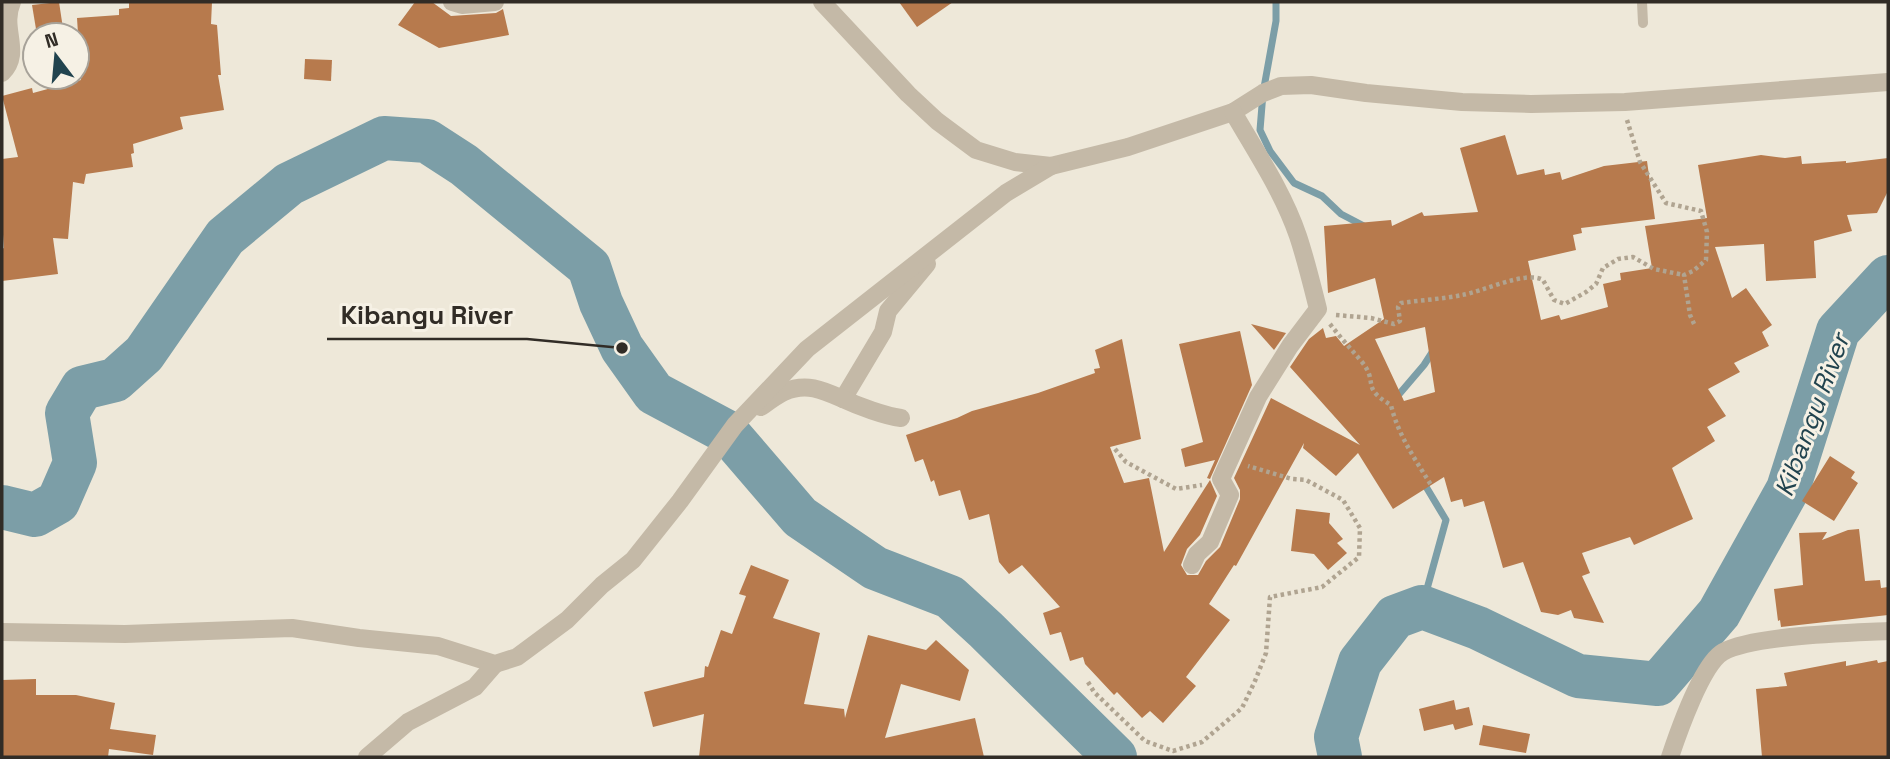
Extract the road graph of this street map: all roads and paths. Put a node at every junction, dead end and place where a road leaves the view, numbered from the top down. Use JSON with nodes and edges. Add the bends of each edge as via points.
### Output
{"nodes":[{"id":1,"x":12,"y":2,"type":"edge"},
{"id":2,"x":452,"y":2,"type":"edge"},
{"id":3,"x":495,"y":2,"type":"edge"},
{"id":4,"x":822,"y":2,"type":"edge"},
{"id":5,"x":1642,"y":2,"type":"edge"},
{"id":6,"x":1643,"y":23,"type":"dead end"},
{"id":7,"x":2,"y":73,"type":"edge"},
{"id":8,"x":1888,"y":82,"type":"edge"},
{"id":9,"x":1625,"y":102,"type":"junction"},
{"id":10,"x":1233,"y":112,"type":"junction"},
{"id":11,"x":1051,"y":166,"type":"junction"},
{"id":12,"x":947,"y":240,"type":"junction"},
{"id":13,"x":1684,"y":275,"type":"junction"},
{"id":14,"x":1318,"y":309,"type":"junction"},
{"id":15,"x":1695,"y":326,"type":"dead end"},
{"id":16,"x":843,"y":399,"type":"junction"},
{"id":17,"x":901,"y":418,"type":"dead end"},
{"id":18,"x":734,"y":425,"type":"junction"},
{"id":19,"x":1240,"y":436,"type":"junction"},
{"id":20,"x":1115,"y":449,"type":"dead end"},
{"id":21,"x":1221,"y":480,"type":"junction"},
{"id":22,"x":1431,"y":485,"type":"dead end"},
{"id":23,"x":1192,"y":565,"type":"dead end"},
{"id":24,"x":1888,"y":631,"type":"edge"},
{"id":25,"x":2,"y":632,"type":"edge"},
{"id":26,"x":495,"y":664,"type":"junction"},
{"id":27,"x":1088,"y":682,"type":"dead end"},
{"id":28,"x":367,"y":757,"type":"edge"},
{"id":29,"x":1670,"y":757,"type":"edge"}],
"edges":[{"from":1,"to":7,"type":"street","via":[[6,24],[11,55]]},
{"from":2,"to":3,"type":"street"},
{"from":4,"to":11,"type":"street","via":[[908,94],[975,150],[1015,162]]},
{"from":5,"to":6,"type":"lane"},
{"from":8,"to":9,"type":"street"},
{"from":9,"to":10,"type":"street","via":[[1462,102],[1311,85],[1282,86]]},
{"from":9,"to":13,"type":"path","via":[[1640,162],[1666,203],[1701,211],[1707,232],[1706,260]]},
{"from":10,"to":11,"type":"street","via":[[1128,147]]},
{"from":10,"to":14,"type":"street","via":[[1270,174],[1298,235]]},
{"from":11,"to":12,"type":"street","via":[[1006,193]]},
{"from":12,"to":16,"type":"street","via":[[888,311],[883,332]]},
{"from":12,"to":18,"type":"street","via":[[807,349]]},
{"from":13,"to":14,"type":"path","via":[[1654,269],[1633,257],[1603,268],[1595,284],[1565,304],[1554,300],[1543,280],[1531,277],[1464,295],[1401,303],[1400,321],[1394,324]]},
{"from":13,"to":15,"type":"path"},
{"from":14,"to":19,"type":"street","via":[[1270,377]]},
{"from":14,"to":22,"type":"path","via":[[1364,365],[1373,392],[1391,405],[1395,422]]},
{"from":16,"to":17,"type":"street"},
{"from":16,"to":18,"type":"street","via":[[818,388],[786,391]]},
{"from":18,"to":26,"type":"street","via":[[633,560],[567,620],[517,657]]},
{"from":19,"to":21,"type":"street"},
{"from":19,"to":27,"type":"path","via":[[1239,462],[1306,480],[1343,500],[1360,528],[1359,557],[1322,587],[1270,597],[1266,653],[1251,690],[1242,708],[1202,742],[1173,751],[1145,741]]},
{"from":20,"to":21,"type":"path","via":[[1126,463],[1176,489]]},
{"from":21,"to":23,"type":"street","via":[[1230,495],[1210,542]]},
{"from":24,"to":29,"type":"street","via":[[1755,642],[1721,653],[1704,672]]},
{"from":25,"to":26,"type":"street","via":[[125,634],[292,628],[438,646]]},
{"from":26,"to":28,"type":"street","via":[[475,687],[408,722]]}]}
